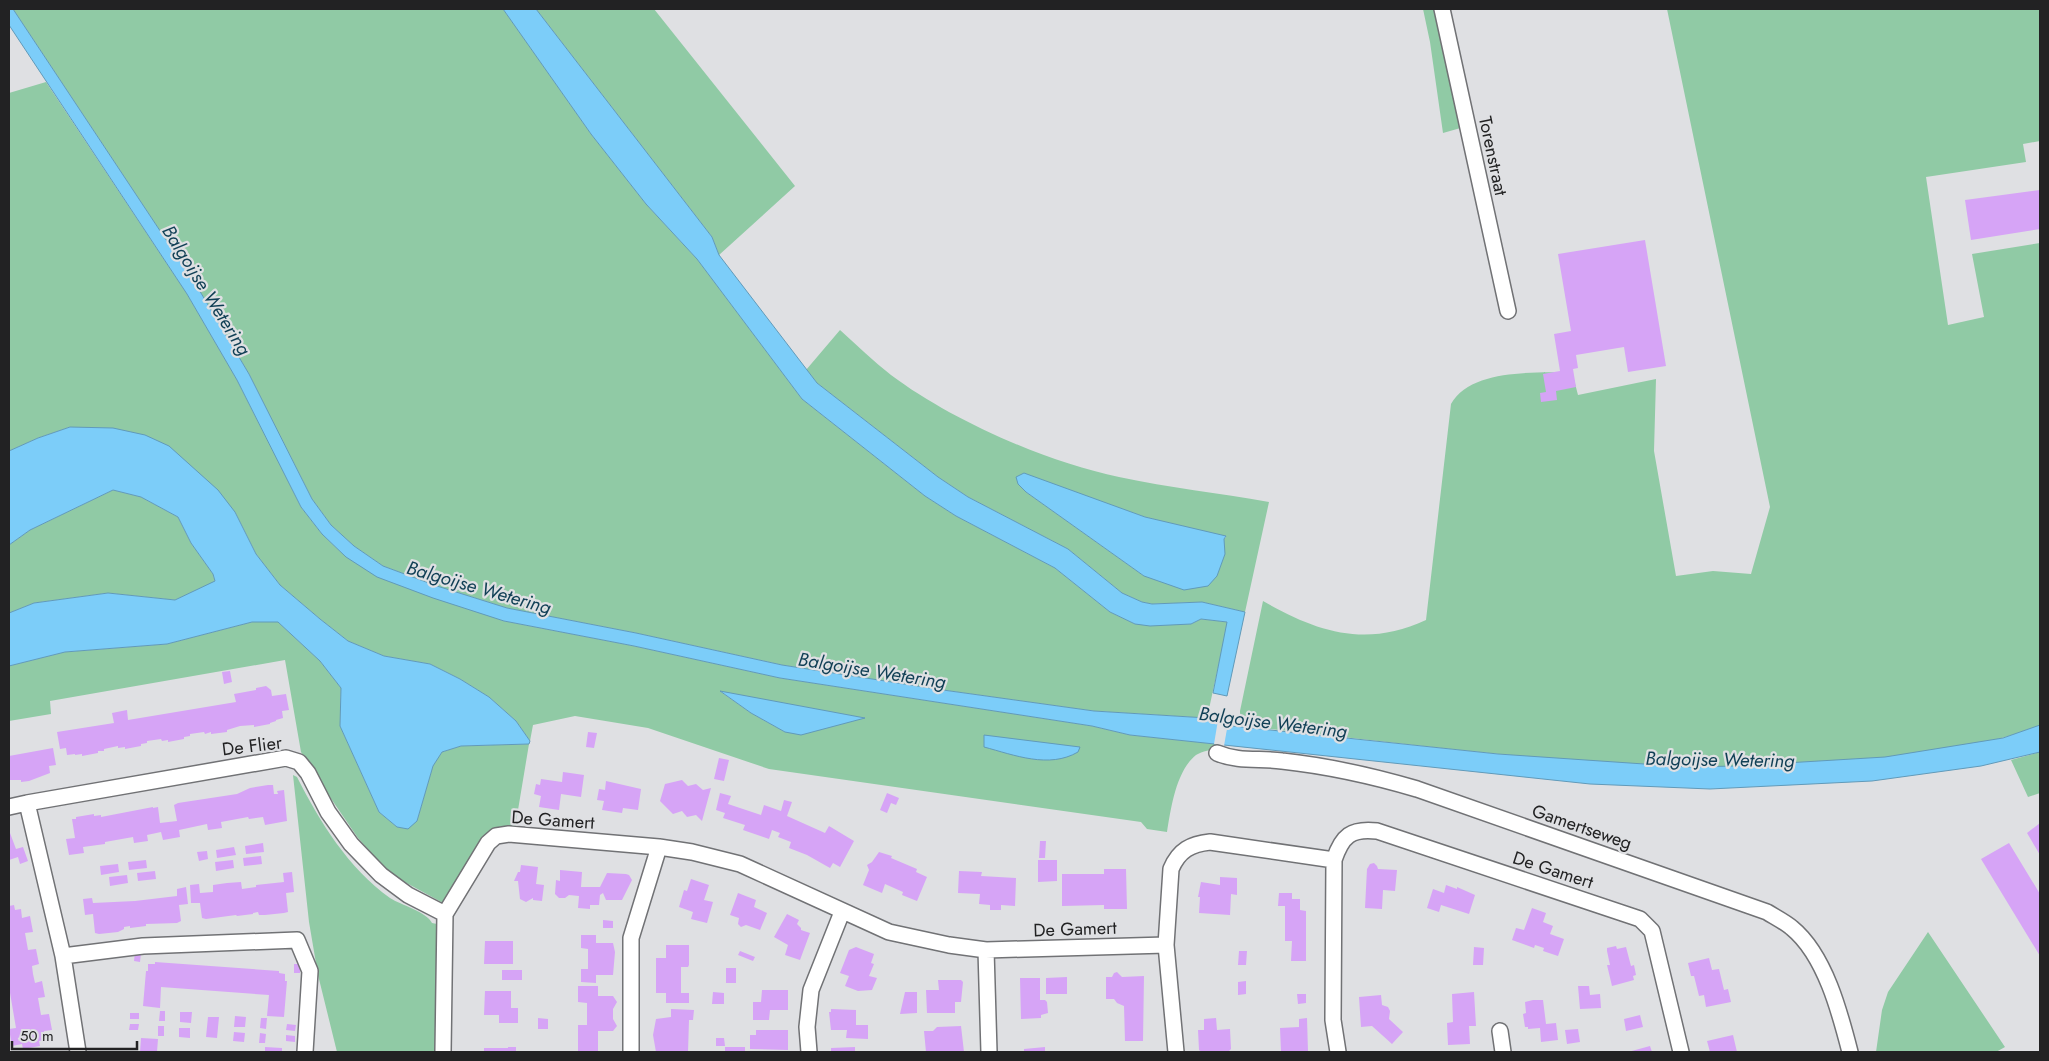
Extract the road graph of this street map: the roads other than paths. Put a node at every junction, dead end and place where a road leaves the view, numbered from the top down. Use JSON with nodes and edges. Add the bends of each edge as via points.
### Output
{"nodes":[{"id":1,"x":1442,"y":9,"type":"edge"},
{"id":2,"x":1508,"y":310,"type":"dead end"},
{"id":3,"x":1217,"y":753,"type":"dead end"},
{"id":4,"x":27,"y":802,"type":"junction"},
{"id":5,"x":9,"y":808,"type":"edge"},
{"id":6,"x":659,"y":847,"type":"junction"},
{"id":7,"x":1334,"y":860,"type":"junction"},
{"id":8,"x":842,"y":912,"type":"junction"},
{"id":9,"x":445,"y":914,"type":"junction"},
{"id":10,"x":1166,"y":945,"type":"junction"},
{"id":11,"x":986,"y":950,"type":"junction"},
{"id":12,"x":63,"y":956,"type":"junction"},
{"id":13,"x":1500,"y":1031,"type":"dead end"},
{"id":14,"x":78,"y":1052,"type":"edge"},
{"id":15,"x":305,"y":1052,"type":"edge"},
{"id":16,"x":443,"y":1052,"type":"edge"},
{"id":17,"x":631,"y":1052,"type":"edge"},
{"id":18,"x":809,"y":1052,"type":"edge"},
{"id":19,"x":989,"y":1052,"type":"edge"},
{"id":20,"x":1176,"y":1052,"type":"edge"},
{"id":21,"x":1338,"y":1052,"type":"edge"},
{"id":22,"x":1503,"y":1052,"type":"edge"},
{"id":23,"x":1681,"y":1052,"type":"edge"},
{"id":24,"x":1850,"y":1052,"type":"edge"}],
"edges":[{"from":1,"to":2,"type":"street","name":"Torenstraat"},
{"from":3,"to":24,"type":"street","name":"Gamertseweg","via":[[1228,758],[1281,761],[1375,776],[1767,912],[1793,929],[1814,953],[1826,978]]},
{"from":4,"to":5,"type":"street","name":"De Flier"},
{"from":4,"to":9,"type":"street","name":"De Flier","via":[[286,758],[298,762],[308,773],[328,812],[351,844],[381,875],[408,895]]},
{"from":4,"to":12,"type":"street"},
{"from":6,"to":8,"type":"street","name":"De Gamert","via":[[740,864]]},
{"from":6,"to":9,"type":"street","name":"De Gamert","via":[[509,834],[496,836],[488,843]]},
{"from":6,"to":17,"type":"street","via":[[631,938]]},
{"from":7,"to":10,"type":"street","via":[[1210,842],[1195,844],[1184,850],[1171,869]]},
{"from":7,"to":21,"type":"street","name":"De Gamert","via":[[1333,1020]]},
{"from":7,"to":23,"type":"street","name":"De Gamert","via":[[1340,844],[1348,835],[1363,830],[1377,831],[1640,919],[1652,931]]},
{"from":8,"to":11,"type":"street","name":"De Gamert","via":[[889,932],[949,946]]},
{"from":8,"to":18,"type":"street","via":[[811,990],[807,1027]]},
{"from":9,"to":16,"type":"street"},
{"from":10,"to":11,"type":"street","name":"De Gamert"},
{"from":10,"to":20,"type":"street"},
{"from":11,"to":19,"type":"street"},
{"from":12,"to":14,"type":"street"},
{"from":12,"to":15,"type":"street","via":[[143,946],[297,940],[310,971]]},
{"from":13,"to":22,"type":"street"}]}
